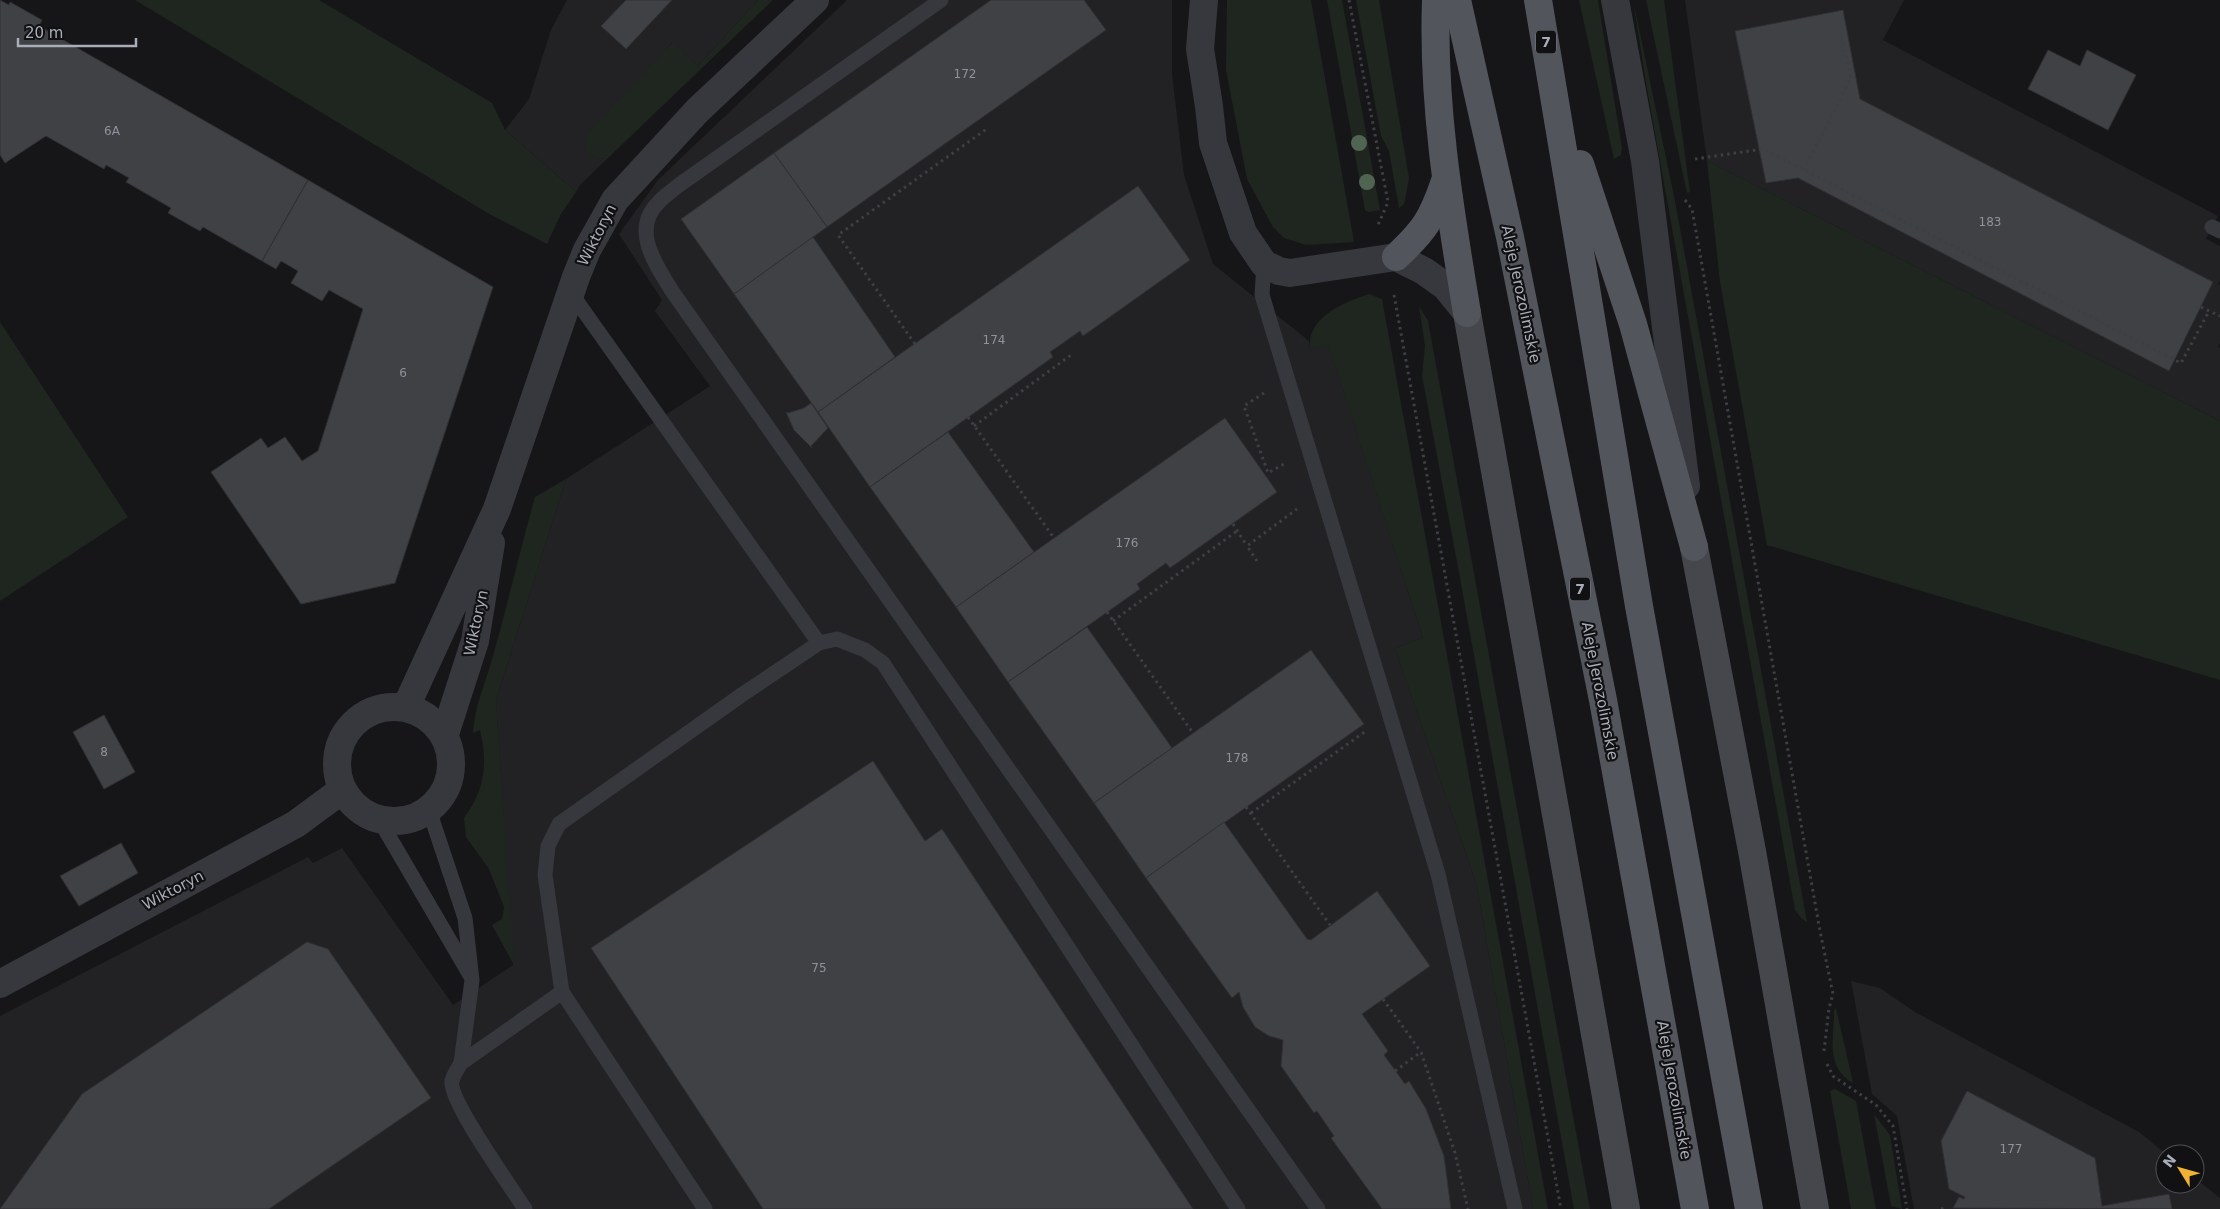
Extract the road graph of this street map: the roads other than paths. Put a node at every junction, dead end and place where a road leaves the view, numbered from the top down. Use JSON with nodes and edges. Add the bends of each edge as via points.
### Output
{"nodes":[{"id":1,"x":816,"y":0,"type":"edge"},
{"id":2,"x":941,"y":0,"type":"edge"},
{"id":3,"x":1204,"y":0,"type":"edge"},
{"id":4,"x":1436,"y":0,"type":"edge"},
{"id":5,"x":1457,"y":0,"type":"edge"},
{"id":6,"x":1538,"y":0,"type":"edge"},
{"id":7,"x":1615,"y":0,"type":"edge"},
{"id":8,"x":1554,"y":85,"type":"junction"},
{"id":9,"x":1445,"y":180,"type":"junction"},
{"id":10,"x":1396,"y":257,"type":"junction"},
{"id":11,"x":1264,"y":264,"type":"junction"},
{"id":12,"x":571,"y":293,"type":"junction"},
{"id":13,"x":1467,"y":313,"type":"junction"},
{"id":14,"x":496,"y":509,"type":"junction"},
{"id":15,"x":1694,"y":547,"type":"junction"},
{"id":16,"x":819,"y":643,"type":"junction"},
{"id":17,"x":406,"y":706,"type":"junction"},
{"id":18,"x":445,"y":734,"type":"junction"},
{"id":19,"x":342,"y":790,"type":"junction"},
{"id":20,"x":429,"y":810,"type":"junction"},
{"id":21,"x":380,"y":821,"type":"junction"},
{"id":22,"x":472,"y":980,"type":"junction"},
{"id":23,"x":0,"y":984,"type":"edge"},
{"id":24,"x":562,"y":992,"type":"junction"},
{"id":25,"x":460,"y":1063,"type":"junction"},
{"id":26,"x":525,"y":1209,"type":"edge"},
{"id":27,"x":705,"y":1209,"type":"edge"},
{"id":28,"x":1238,"y":1209,"type":"edge"},
{"id":29,"x":1318,"y":1209,"type":"edge"},
{"id":30,"x":1515,"y":1209,"type":"edge"},
{"id":31,"x":1626,"y":1209,"type":"edge"},
{"id":32,"x":1695,"y":1209,"type":"edge"},
{"id":33,"x":1749,"y":1209,"type":"edge"},
{"id":34,"x":1815,"y":1209,"type":"edge"}],
"edges":[{"from":1,"to":12,"type":"street","name":"Wiktoryn","via":[[698,110],[615,200],[587,250]]},
{"from":2,"to":29,"type":"lane","via":[[679,185],[657,204],[647,220],[650,254],[677,299]]},
{"from":3,"to":11,"type":"street","via":[[1200,49],[1213,143],[1242,233]]},
{"from":4,"to":9,"type":"main road","via":[[1434,37]]},
{"from":5,"to":32,"type":"main road","name":"Aleje Jerozolimskie","number":"7","via":[[1510,236],[1601,690]]},
{"from":6,"to":8,"type":"main road","number":"7"},
{"from":7,"to":15,"type":"street","via":[[1645,161]]},
{"from":8,"to":15,"type":"main road","via":[[1633,324]]},
{"from":8,"to":33,"type":"main road","number":"7","via":[[1639,606]]},
{"from":9,"to":10,"type":"main road","via":[[1434,214],[1417,238]]},
{"from":9,"to":13,"type":"main road"},
{"from":10,"to":11,"type":"street","via":[[1290,272]]},
{"from":10,"to":13,"type":"street","via":[[1424,270],[1445,286]]},
{"from":11,"to":30,"type":"lane","via":[[1262,295],[1438,874]]},
{"from":12,"to":14,"type":"street","name":"Wiktoryn"},
{"from":12,"to":16,"type":"lane"},
{"from":13,"to":31,"type":"street"},
{"from":14,"to":17,"type":"street","name":"Wiktoryn"},
{"from":14,"to":18,"type":"street","name":"Wiktoryn","via":[[475,641]]},
{"from":15,"to":34,"type":"street"},
{"from":16,"to":24,"type":"lane","via":[[559,824],[548,846],[545,875]]},
{"from":16,"to":28,"type":"lane","via":[[837,639],[865,650],[883,663]]},
{"from":17,"to":18,"type":"street","via":[[430,719]]},
{"from":17,"to":19,"type":"street","via":[[381,708],[358,719],[349,730],[342,740],[336,765]]},
{"from":18,"to":20,"type":"street","via":[[452,765],[446,790]]},
{"from":19,"to":21,"type":"street","via":[[358,810]]},
{"from":19,"to":23,"type":"street","name":"Wiktoryn","via":[[296,824]]},
{"from":20,"to":21,"type":"street","via":[[406,821]]},
{"from":20,"to":22,"type":"lane","via":[[466,918]]},
{"from":21,"to":22,"type":"lane"},
{"from":22,"to":25,"type":"lane"},
{"from":24,"to":25,"type":"lane"},
{"from":24,"to":27,"type":"lane"},
{"from":25,"to":26,"type":"lane","via":[[452,1082],[456,1097],[474,1131]]}]}
